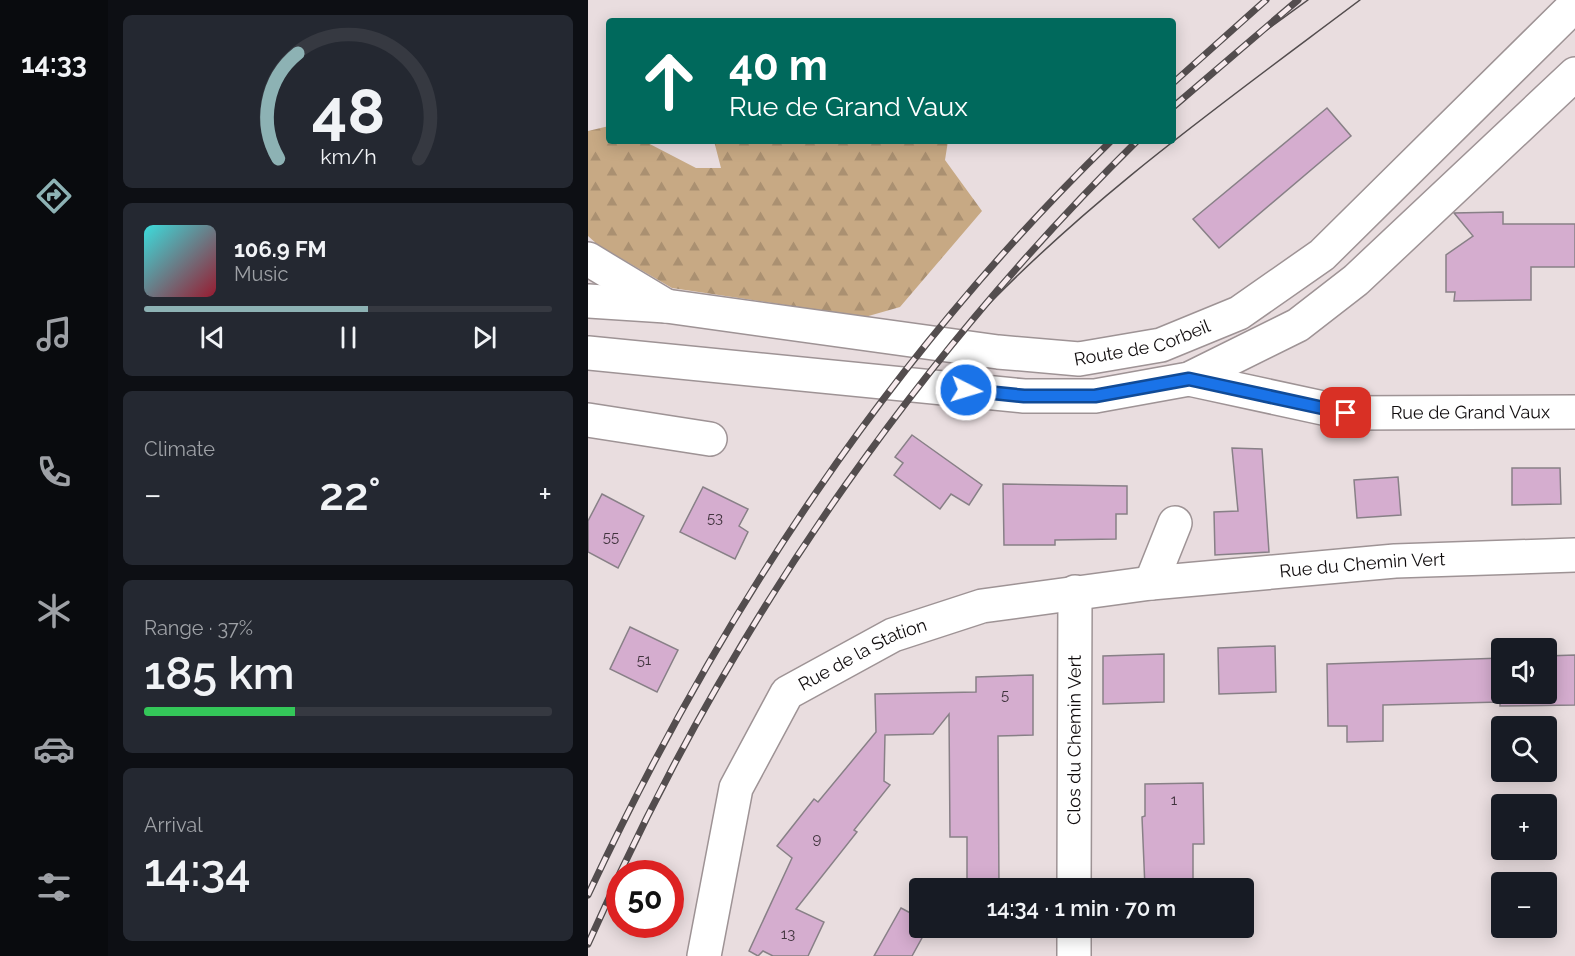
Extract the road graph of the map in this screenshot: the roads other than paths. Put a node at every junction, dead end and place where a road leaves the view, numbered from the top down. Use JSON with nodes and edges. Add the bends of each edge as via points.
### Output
{"nodes":[{"id":1,"x":1575,"y":4,"type":"edge"},
{"id":2,"x":1575,"y":74,"type":"edge"},
{"id":3,"x":588,"y":259,"type":"edge"},
{"id":4,"x":588,"y":301,"type":"edge"},
{"id":5,"x":666,"y":306,"type":"junction"},
{"id":6,"x":588,"y":353,"type":"edge"},
{"id":7,"x":1189,"y":379,"type":"junction"},
{"id":8,"x":1575,"y":412,"type":"edge"},
{"id":9,"x":588,"y":420,"type":"edge"},
{"id":10,"x":710,"y":439,"type":"dead end"},
{"id":11,"x":1175,"y":523,"type":"dead end"},
{"id":12,"x":1575,"y":555,"type":"edge"},
{"id":13,"x":1151,"y":583,"type":"junction"},
{"id":14,"x":1075,"y":592,"type":"junction"},
{"id":15,"x":1074,"y":878,"type":"edge"},
{"id":16,"x":1074,"y":938,"type":"edge"},
{"id":17,"x":704,"y":956,"type":"edge"},
{"id":18,"x":1074,"y":956,"type":"edge"}],
"edges":[{"from":1,"to":5,"type":"main road","name":"Route de Corbeil","via":[[1322,255],[1239,313],[1161,345],[1078,359],[998,352]]},
{"from":2,"to":7,"type":"main road","via":[[1356,280],[1298,325]]},
{"from":3,"to":5,"type":"main road"},
{"from":4,"to":5,"type":"main road","name":"Route de Corbeil"},
{"from":6,"to":7,"type":"main road","via":[[1024,396],[1095,396]]},
{"from":7,"to":8,"type":"main road","name":"Rue de Grand Vaux","via":[[1346,413]]},
{"from":9,"to":10,"type":"main road"},
{"from":11,"to":13,"type":"main road"},
{"from":12,"to":13,"type":"main road","name":"Rue du Chemin Vert","via":[[1395,561]]},
{"from":13,"to":14,"type":"main road","name":"Rue de la Station"},
{"from":14,"to":15,"type":"main road","name":"Clos du Chemin Vert"},
{"from":14,"to":17,"type":"main road","name":"Rue de la Station","via":[[982,606],[893,635],[787,693],[736,788]]},
{"from":16,"to":18,"type":"main road"}]}
